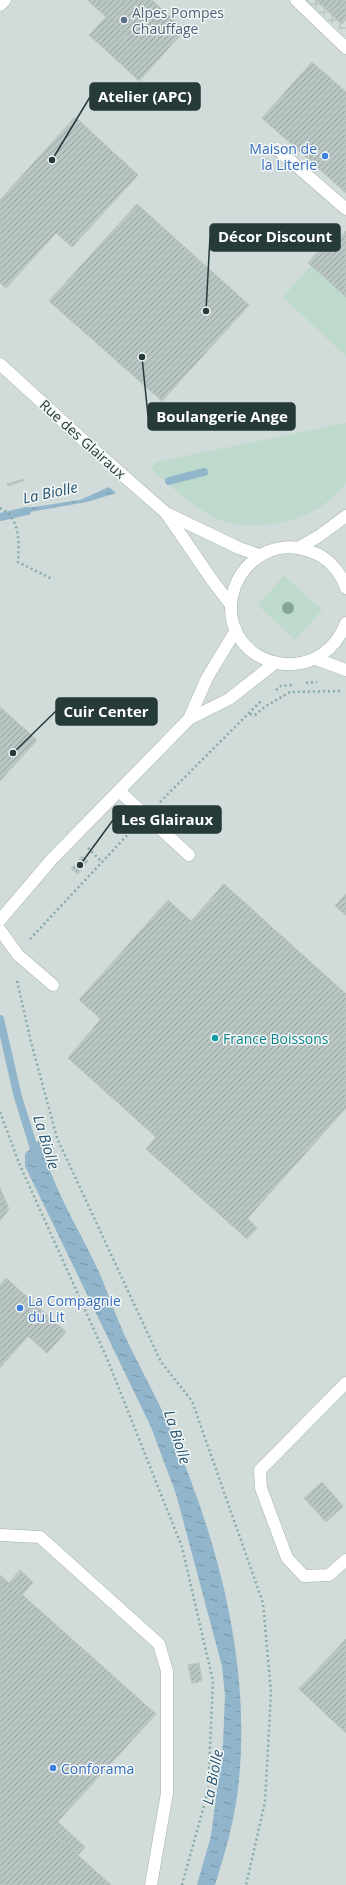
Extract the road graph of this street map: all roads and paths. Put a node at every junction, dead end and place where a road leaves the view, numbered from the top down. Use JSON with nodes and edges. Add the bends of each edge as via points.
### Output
{"nodes":[{"id":1,"x":5,"y":0,"type":"edge"},
{"id":2,"x":296,"y":0,"type":"edge"},
{"id":3,"x":0,"y":5,"type":"edge"},
{"id":4,"x":346,"y":48,"type":"edge"},
{"id":5,"x":277,"y":149,"type":"dead end"},
{"id":6,"x":346,"y":209,"type":"edge"},
{"id":7,"x":0,"y":364,"type":"edge"},
{"id":8,"x":0,"y":508,"type":"edge"},
{"id":9,"x":166,"y":513,"type":"junction"},
{"id":10,"x":346,"y":516,"type":"edge"},
{"id":11,"x":300,"y":547,"type":"junction"},
{"id":12,"x":259,"y":555,"type":"junction"},
{"id":13,"x":52,"y":579,"type":"dead end"},
{"id":14,"x":345,"y":583,"type":"edge"},
{"id":15,"x":231,"y":605,"type":"junction"},
{"id":16,"x":346,"y":623,"type":"edge"},
{"id":17,"x":236,"y":630,"type":"junction"},
{"id":18,"x":316,"y":659,"type":"junction"},
{"id":19,"x":275,"y":663,"type":"junction"},
{"id":20,"x":346,"y":670,"type":"edge"},
{"id":21,"x":322,"y":682,"type":"dead end"},
{"id":22,"x":294,"y":684,"type":"dead end"},
{"id":23,"x":301,"y":684,"type":"dead end"},
{"id":24,"x":275,"y":690,"type":"dead end"},
{"id":25,"x":346,"y":691,"type":"edge"},
{"id":26,"x":264,"y":698,"type":"dead end"},
{"id":27,"x":249,"y":714,"type":"junction"},
{"id":28,"x":189,"y":719,"type":"junction"},
{"id":29,"x":118,"y":791,"type":"junction"},
{"id":30,"x":146,"y":816,"type":"junction"},
{"id":31,"x":86,"y":846,"type":"dead end"},
{"id":32,"x":189,"y":855,"type":"dead end"},
{"id":33,"x":102,"y":862,"type":"junction"},
{"id":34,"x":0,"y":920,"type":"edge"},
{"id":35,"x":0,"y":930,"type":"edge"},
{"id":36,"x":18,"y":955,"type":"junction"},
{"id":37,"x":53,"y":985,"type":"dead end"},
{"id":38,"x":0,"y":1112,"type":"edge"},
{"id":39,"x":346,"y":1384,"type":"edge"},
{"id":40,"x":0,"y":1535,"type":"edge"},
{"id":41,"x":346,"y":1560,"type":"edge"},
{"id":42,"x":151,"y":1885,"type":"edge"},
{"id":43,"x":182,"y":1885,"type":"edge"},
{"id":44,"x":246,"y":1885,"type":"edge"}],
"edges":[{"from":1,"to":3,"type":"street"},
{"from":2,"to":4,"type":"street"},
{"from":5,"to":6,"type":"street"},
{"from":7,"to":9,"type":"street","name":"Rue des Glairaux"},
{"from":8,"to":13,"type":"path","via":[[14,520],[19,538],[18,562]]},
{"from":9,"to":12,"type":"street","name":"Rue des Glairaux"},
{"from":9,"to":15,"type":"street","name":"Rue des Glairaux"},
{"from":10,"to":11,"type":"street"},
{"from":11,"to":12,"type":"street","via":[[286,546]]},
{"from":11,"to":14,"type":"street","via":[[319,554],[334,566]]},
{"from":12,"to":15,"type":"street","via":[[244,568],[235,586]]},
{"from":15,"to":17,"type":"street"},
{"from":16,"to":18,"type":"street","via":[[341,635],[330,649]]},
{"from":17,"to":19,"type":"street","via":[[246,645],[259,656]]},
{"from":17,"to":28,"type":"street","via":[[207,678]]},
{"from":18,"to":19,"type":"street","via":[[303,664]]},
{"from":18,"to":20,"type":"street"},
{"from":19,"to":28,"type":"street","via":[[229,699]]},
{"from":21,"to":23,"type":"path"},
{"from":22,"to":24,"type":"path","via":[[281,686]]},
{"from":25,"to":27,"type":"path","via":[[290,692],[255,715]]},
{"from":26,"to":27,"type":"path"},
{"from":27,"to":30,"type":"path"},
{"from":28,"to":29,"type":"street"},
{"from":29,"to":30,"type":"street"},
{"from":29,"to":34,"type":"street","via":[[52,859]]},
{"from":30,"to":32,"type":"street"},
{"from":30,"to":33,"type":"path"},
{"from":31,"to":33,"type":"path"},
{"from":33,"to":36,"type":"path","via":[[24,945]]},
{"from":35,"to":36,"type":"street"},
{"from":36,"to":37,"type":"street"},
{"from":36,"to":44,"type":"path","via":[[17,982],[57,1138],[161,1362],[192,1401],[263,1602],[271,1692],[265,1802]]},
{"from":38,"to":43,"type":"path","via":[[19,1163],[108,1361],[182,1547],[213,1681],[208,1791]]},
{"from":39,"to":41,"type":"street","via":[[260,1470],[261,1488],[287,1558],[304,1576],[329,1575]]},
{"from":40,"to":42,"type":"street","via":[[40,1537],[160,1644],[167,1671],[167,1792]]}]}
